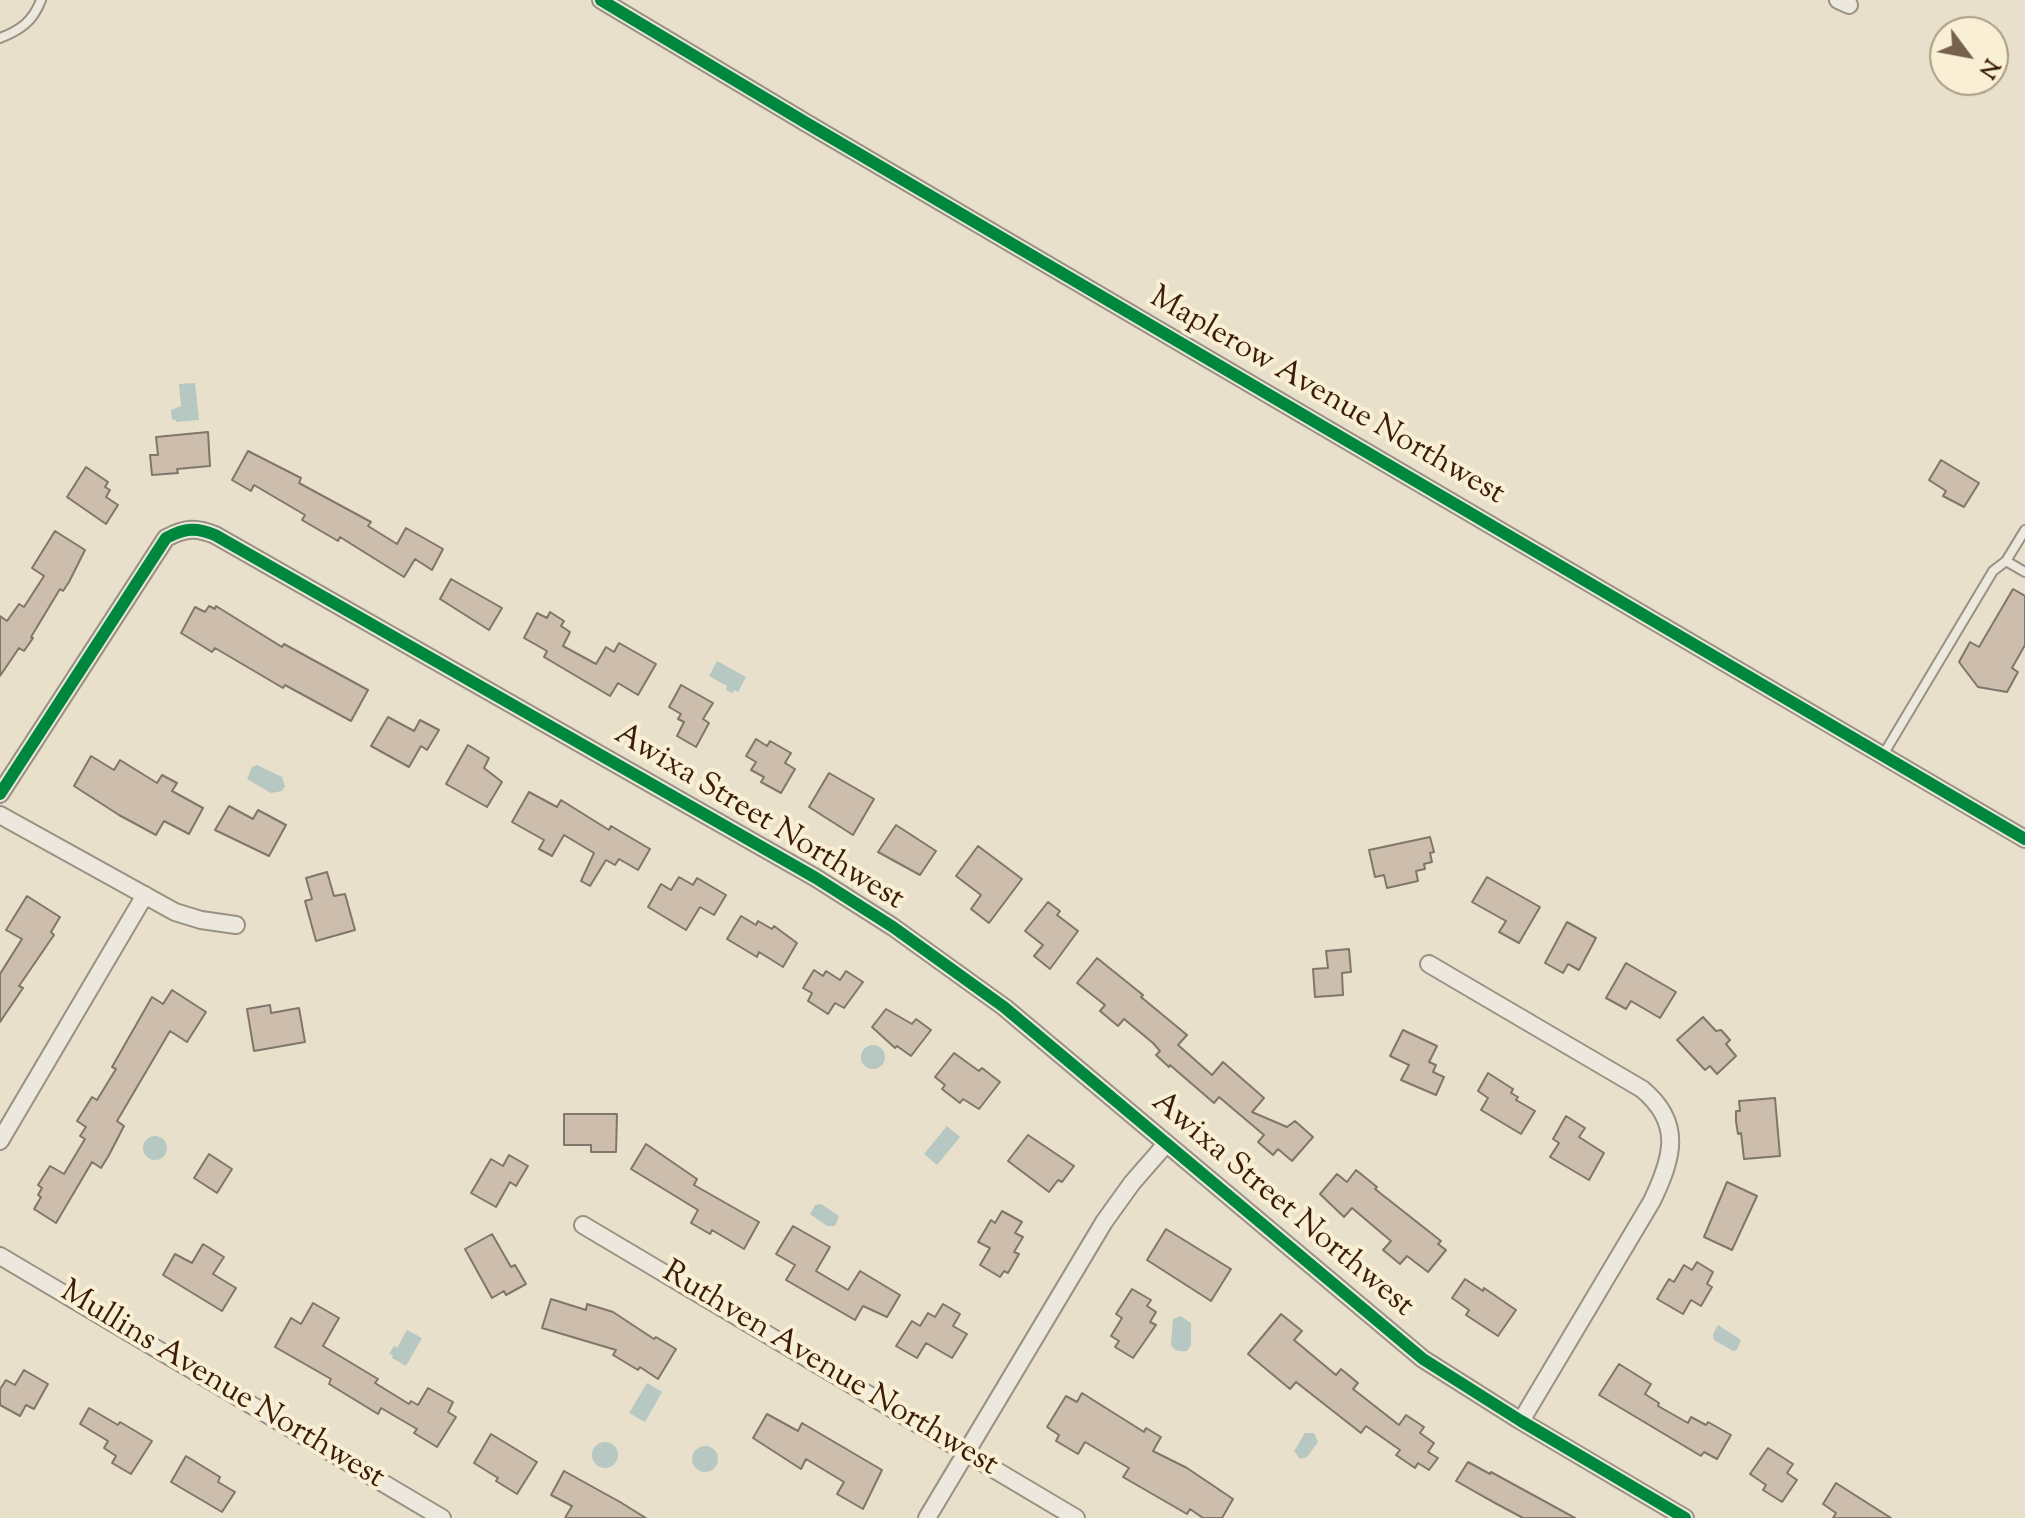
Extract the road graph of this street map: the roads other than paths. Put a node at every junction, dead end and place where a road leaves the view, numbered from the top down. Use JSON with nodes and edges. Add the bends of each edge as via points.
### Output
{"nodes":[{"id":1,"x":41,"y":0,"type":"edge"},
{"id":2,"x":601,"y":0,"type":"edge"},
{"id":3,"x":0,"y":38,"type":"edge"},
{"id":4,"x":2025,"y":530,"type":"edge"},
{"id":5,"x":2006,"y":561,"type":"junction"},
{"id":6,"x":2025,"y":572,"type":"edge"},
{"id":7,"x":1882,"y":755,"type":"junction"},
{"id":8,"x":0,"y":794,"type":"edge"},
{"id":9,"x":0,"y":815,"type":"edge"},
{"id":10,"x":2025,"y":839,"type":"edge"},
{"id":11,"x":145,"y":895,"type":"junction"},
{"id":12,"x":236,"y":925,"type":"dead end"},
{"id":13,"x":1429,"y":964,"type":"dead end"},
{"id":14,"x":0,"y":1141,"type":"edge"},
{"id":15,"x":1166,"y":1144,"type":"junction"},
{"id":16,"x":583,"y":1225,"type":"dead end"},
{"id":17,"x":0,"y":1256,"type":"edge"},
{"id":18,"x":1521,"y":1421,"type":"junction"},
{"id":19,"x":966,"y":1452,"type":"junction"},
{"id":20,"x":442,"y":1518,"type":"edge"},
{"id":21,"x":927,"y":1518,"type":"edge"},
{"id":22,"x":1076,"y":1518,"type":"edge"},
{"id":23,"x":1685,"y":1518,"type":"edge"}],
"edges":[{"from":1,"to":3,"type":"lane","via":[[34,18]]},
{"from":2,"to":7,"type":"street","name":"Maplerow Avenue Northwest"},
{"from":4,"to":5,"type":"lane"},
{"from":5,"to":6,"type":"lane"},
{"from":5,"to":7,"type":"lane","via":[[1993,571]]},
{"from":7,"to":10,"type":"street","name":"Maplerow Avenue Northwest"},
{"from":8,"to":15,"type":"street","name":"Awixa Street Northwest","via":[[166,538],[199,529],[847,897],[1004,1007]]},
{"from":9,"to":11,"type":"street"},
{"from":11,"to":12,"type":"street","via":[[175,912]]},
{"from":11,"to":14,"type":"street"},
{"from":13,"to":18,"type":"street","via":[[1642,1089],[1664,1113],[1669,1128],[1669,1164],[1652,1201]]},
{"from":15,"to":18,"type":"street","name":"Awixa Street Northwest","via":[[1396,1338]]},
{"from":15,"to":19,"type":"street","via":[[1104,1222]]},
{"from":16,"to":19,"type":"street","name":"Ruthven Avenue Northwest"},
{"from":17,"to":20,"type":"street","name":"Mullins Avenue Northwest"},
{"from":18,"to":23,"type":"street","name":"Awixa Street Northwest"},
{"from":19,"to":21,"type":"street"},
{"from":19,"to":22,"type":"street","name":"Ruthven Avenue Northwest"}]}
